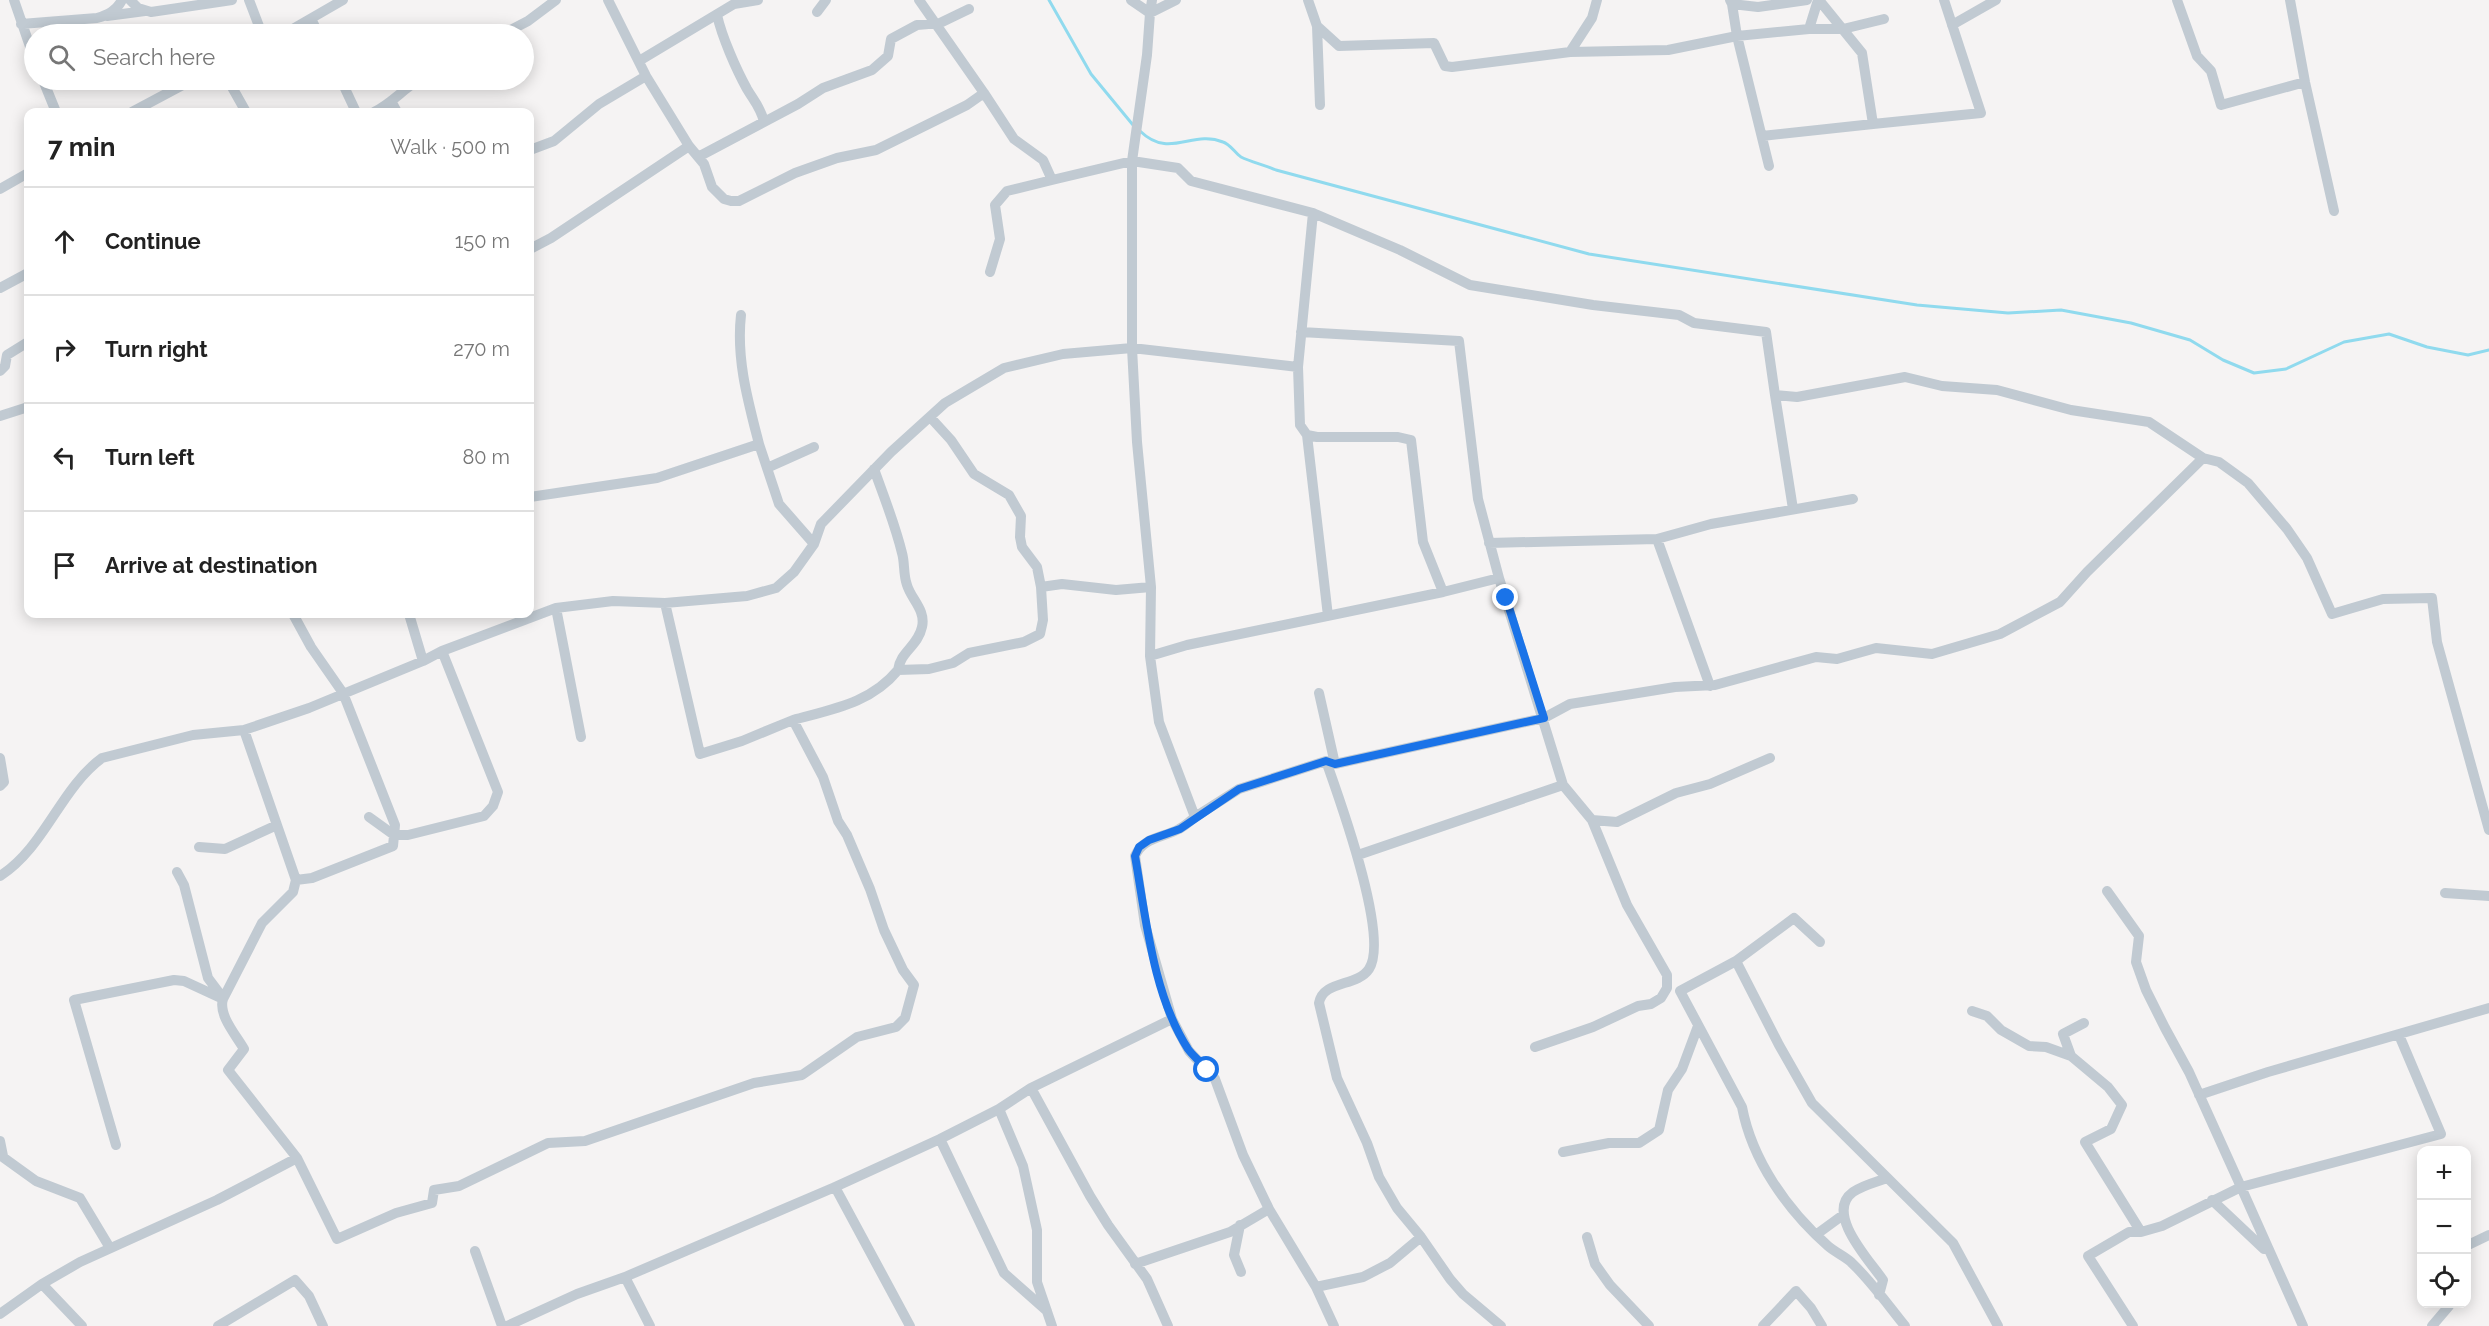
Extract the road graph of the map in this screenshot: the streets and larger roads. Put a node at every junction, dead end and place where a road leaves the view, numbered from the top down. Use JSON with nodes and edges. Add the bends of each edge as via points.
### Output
{"nodes":[{"id":1,"x":14,"y":0,"type":"edge"},
{"id":2,"x":122,"y":0,"type":"edge"},
{"id":3,"x":130,"y":0,"type":"edge"},
{"id":4,"x":232,"y":0,"type":"edge"},
{"id":5,"x":249,"y":0,"type":"edge"},
{"id":6,"x":343,"y":0,"type":"edge"},
{"id":7,"x":556,"y":0,"type":"edge"},
{"id":8,"x":608,"y":0,"type":"edge"},
{"id":9,"x":758,"y":0,"type":"edge"},
{"id":10,"x":826,"y":0,"type":"edge"},
{"id":11,"x":919,"y":0,"type":"edge"},
{"id":12,"x":1131,"y":0,"type":"edge"},
{"id":13,"x":1152,"y":0,"type":"edge"},
{"id":14,"x":1176,"y":0,"type":"edge"},
{"id":15,"x":1308,"y":0,"type":"edge"},
{"id":16,"x":1597,"y":0,"type":"edge"},
{"id":17,"x":1807,"y":0,"type":"edge"},
{"id":18,"x":1819,"y":0,"type":"edge"},
{"id":19,"x":1944,"y":0,"type":"edge"},
{"id":20,"x":1996,"y":0,"type":"edge"},
{"id":21,"x":2177,"y":0,"type":"edge"},
{"id":22,"x":2290,"y":0,"type":"edge"},
{"id":23,"x":1731,"y":2,"type":"edge"},
{"id":24,"x":969,"y":9,"type":"dead end"},
{"id":25,"x":147,"y":11,"type":"junction"},
{"id":26,"x":817,"y":12,"type":"dead end"},
{"id":27,"x":1150,"y":13,"type":"junction"},
{"id":28,"x":717,"y":15,"type":"junction"},
{"id":29,"x":107,"y":16,"type":"junction"},
{"id":30,"x":311,"y":19,"type":"junction"},
{"id":31,"x":1884,"y":19,"type":"dead end"},
{"id":32,"x":21,"y":24,"type":"junction"},
{"id":33,"x":258,"y":24,"type":"edge"},
{"id":34,"x":302,"y":24,"type":"edge"},
{"id":35,"x":314,"y":24,"type":"edge"},
{"id":36,"x":522,"y":24,"type":"edge"},
{"id":37,"x":934,"y":24,"type":"junction"},
{"id":38,"x":1952,"y":25,"type":"junction"},
{"id":39,"x":1317,"y":26,"type":"junction"},
{"id":40,"x":1809,"y":29,"type":"junction"},
{"id":41,"x":1843,"y":29,"type":"junction"},
{"id":42,"x":24,"y":32,"type":"edge"},
{"id":43,"x":1737,"y":36,"type":"junction"},
{"id":44,"x":1570,"y":52,"type":"junction"},
{"id":45,"x":639,"y":62,"type":"junction"},
{"id":46,"x":646,"y":76,"type":"junction"},
{"id":47,"x":2305,"y":82,"type":"junction"},
{"id":48,"x":47,"y":90,"type":"edge"},
{"id":49,"x":173,"y":90,"type":"edge"},
{"id":50,"x":234,"y":90,"type":"edge"},
{"id":51,"x":346,"y":90,"type":"edge"},
{"id":52,"x":407,"y":90,"type":"edge"},
{"id":53,"x":984,"y":93,"type":"junction"},
{"id":54,"x":391,"y":102,"type":"junction"},
{"id":55,"x":1320,"y":105,"type":"dead end"},
{"id":56,"x":54,"y":108,"type":"edge"},
{"id":57,"x":140,"y":108,"type":"edge"},
{"id":58,"x":244,"y":108,"type":"edge"},
{"id":59,"x":354,"y":108,"type":"edge"},
{"id":60,"x":381,"y":108,"type":"edge"},
{"id":61,"x":395,"y":108,"type":"edge"},
{"id":62,"x":764,"y":122,"type":"junction"},
{"id":63,"x":1873,"y":124,"type":"junction"},
{"id":64,"x":1762,"y":136,"type":"junction"},
{"id":65,"x":689,"y":146,"type":"junction"},
{"id":66,"x":534,"y":148,"type":"edge"},
{"id":67,"x":698,"y":157,"type":"junction"},
{"id":68,"x":1132,"y":161,"type":"junction"},
{"id":69,"x":1769,"y":166,"type":"dead end"},
{"id":70,"x":24,"y":175,"type":"edge"},
{"id":71,"x":1052,"y":180,"type":"junction"},
{"id":72,"x":0,"y":189,"type":"edge"},
{"id":73,"x":2334,"y":211,"type":"dead end"},
{"id":74,"x":1312,"y":213,"type":"junction"},
{"id":75,"x":534,"y":247,"type":"edge"},
{"id":76,"x":990,"y":272,"type":"dead end"},
{"id":77,"x":24,"y":275,"type":"edge"},
{"id":78,"x":1,"y":284,"type":"edge"},
{"id":79,"x":741,"y":315,"type":"dead end"},
{"id":80,"x":1301,"y":332,"type":"junction"},
{"id":81,"x":24,"y":344,"type":"edge"},
{"id":82,"x":1132,"y":348,"type":"junction"},
{"id":83,"x":1298,"y":367,"type":"junction"},
{"id":84,"x":0,"y":371,"type":"edge"},
{"id":85,"x":1774,"y":395,"type":"junction"},
{"id":86,"x":24,"y":408,"type":"edge"},
{"id":87,"x":0,"y":416,"type":"edge"},
{"id":88,"x":930,"y":417,"type":"junction"},
{"id":89,"x":1307,"y":435,"type":"junction"},
{"id":90,"x":759,"y":444,"type":"junction"},
{"id":91,"x":814,"y":447,"type":"dead end"},
{"id":92,"x":2203,"y":458,"type":"junction"},
{"id":93,"x":767,"y":468,"type":"junction"},
{"id":94,"x":874,"y":470,"type":"junction"},
{"id":95,"x":534,"y":496,"type":"edge"},
{"id":96,"x":1853,"y":500,"type":"dead end"},
{"id":97,"x":1793,"y":509,"type":"junction"},
{"id":98,"x":1657,"y":540,"type":"junction"},
{"id":99,"x":1489,"y":543,"type":"junction"},
{"id":100,"x":814,"y":544,"type":"junction"},
{"id":101,"x":1499,"y":578,"type":"junction"},
{"id":102,"x":1041,"y":587,"type":"junction"},
{"id":103,"x":1151,"y":587,"type":"junction"},
{"id":104,"x":1443,"y":592,"type":"junction"},
{"id":105,"x":665,"y":603,"type":"junction"},
{"id":106,"x":556,"y":608,"type":"junction"},
{"id":107,"x":534,"y":616,"type":"edge"},
{"id":108,"x":1328,"y":616,"type":"junction"},
{"id":109,"x":295,"y":618,"type":"edge"},
{"id":110,"x":410,"y":618,"type":"edge"},
{"id":111,"x":529,"y":618,"type":"edge"},
{"id":112,"x":442,"y":651,"type":"junction"},
{"id":113,"x":1150,"y":656,"type":"junction"},
{"id":114,"x":423,"y":661,"type":"junction"},
{"id":115,"x":898,"y":670,"type":"junction"},
{"id":116,"x":1710,"y":686,"type":"junction"},
{"id":117,"x":343,"y":693,"type":"junction"},
{"id":118,"x":1319,"y":693,"type":"dead end"},
{"id":119,"x":1544,"y":718,"type":"junction"},
{"id":120,"x":793,"y":720,"type":"junction"},
{"id":121,"x":244,"y":730,"type":"junction"},
{"id":122,"x":581,"y":737,"type":"dead end"},
{"id":123,"x":0,"y":758,"type":"edge"},
{"id":124,"x":1770,"y":758,"type":"dead end"},
{"id":125,"x":1330,"y":762,"type":"junction"},
{"id":126,"x":1563,"y":785,"type":"junction"},
{"id":127,"x":0,"y":786,"type":"edge"},
{"id":128,"x":369,"y":817,"type":"dead end"},
{"id":129,"x":1195,"y":817,"type":"junction"},
{"id":130,"x":1592,"y":820,"type":"junction"},
{"id":131,"x":277,"y":825,"type":"junction"},
{"id":132,"x":2489,"y":830,"type":"edge"},
{"id":133,"x":394,"y":835,"type":"junction"},
{"id":134,"x":199,"y":847,"type":"dead end"},
{"id":135,"x":1358,"y":855,"type":"junction"},
{"id":136,"x":177,"y":872,"type":"dead end"},
{"id":137,"x":0,"y":876,"type":"edge"},
{"id":138,"x":296,"y":880,"type":"junction"},
{"id":139,"x":2108,"y":891,"type":"dead end"},
{"id":140,"x":2445,"y":893,"type":"dead end"},
{"id":141,"x":2489,"y":896,"type":"edge"},
{"id":142,"x":1820,"y":942,"type":"dead end"},
{"id":143,"x":1737,"y":961,"type":"junction"},
{"id":144,"x":1667,"y":988,"type":"junction"},
{"id":145,"x":1680,"y":991,"type":"junction"},
{"id":146,"x":223,"y":999,"type":"junction"},
{"id":147,"x":2489,"y":1008,"type":"edge"},
{"id":148,"x":1972,"y":1011,"type":"dead end"},
{"id":149,"x":1172,"y":1019,"type":"junction"},
{"id":150,"x":2084,"y":1023,"type":"dead end"},
{"id":151,"x":1698,"y":1026,"type":"junction"},
{"id":152,"x":2399,"y":1035,"type":"junction"},
{"id":153,"x":1535,"y":1047,"type":"dead end"},
{"id":154,"x":2071,"y":1056,"type":"junction"},
{"id":155,"x":1032,"y":1088,"type":"junction"},
{"id":156,"x":2199,"y":1095,"type":"junction"},
{"id":157,"x":999,"y":1109,"type":"junction"},
{"id":158,"x":940,"y":1139,"type":"junction"},
{"id":159,"x":0,"y":1141,"type":"edge"},
{"id":160,"x":116,"y":1145,"type":"dead end"},
{"id":161,"x":1563,"y":1152,"type":"dead end"},
{"id":162,"x":2,"y":1156,"type":"edge"},
{"id":163,"x":297,"y":1158,"type":"junction"},
{"id":164,"x":1887,"y":1178,"type":"junction"},
{"id":165,"x":835,"y":1187,"type":"junction"},
{"id":166,"x":2241,"y":1187,"type":"junction"},
{"id":167,"x":2212,"y":1200,"type":"junction"},
{"id":168,"x":1269,"y":1209,"type":"junction"},
{"id":169,"x":1843,"y":1215,"type":"junction"},
{"id":170,"x":1240,"y":1225,"type":"junction"},
{"id":171,"x":2141,"y":1232,"type":"junction"},
{"id":172,"x":1817,"y":1234,"type":"junction"},
{"id":173,"x":2489,"y":1235,"type":"edge"},
{"id":174,"x":1587,"y":1236,"type":"dead end"},
{"id":175,"x":1421,"y":1237,"type":"junction"},
{"id":176,"x":2471,"y":1244,"type":"edge"},
{"id":177,"x":111,"y":1248,"type":"junction"},
{"id":178,"x":1862,"y":1250,"type":"junction"},
{"id":179,"x":475,"y":1251,"type":"dead end"},
{"id":180,"x":2268,"y":1252,"type":"junction"},
{"id":181,"x":1850,"y":1262,"type":"junction"},
{"id":182,"x":1136,"y":1263,"type":"junction"},
{"id":183,"x":1241,"y":1272,"type":"dead end"},
{"id":184,"x":625,"y":1277,"type":"junction"},
{"id":185,"x":42,"y":1284,"type":"junction"},
{"id":186,"x":1316,"y":1287,"type":"junction"},
{"id":187,"x":1879,"y":1295,"type":"junction"},
{"id":188,"x":2447,"y":1308,"type":"edge"},
{"id":189,"x":1047,"y":1311,"type":"junction"},
{"id":190,"x":0,"y":1314,"type":"edge"},
{"id":191,"x":528,"y":1321,"type":"edge"},
{"id":192,"x":82,"y":1326,"type":"edge"},
{"id":193,"x":218,"y":1326,"type":"edge"},
{"id":194,"x":323,"y":1326,"type":"edge"},
{"id":195,"x":504,"y":1326,"type":"edge"},
{"id":196,"x":650,"y":1326,"type":"edge"},
{"id":197,"x":910,"y":1326,"type":"edge"},
{"id":198,"x":1052,"y":1326,"type":"edge"},
{"id":199,"x":1168,"y":1326,"type":"edge"},
{"id":200,"x":1334,"y":1326,"type":"edge"},
{"id":201,"x":1501,"y":1326,"type":"edge"},
{"id":202,"x":1648,"y":1326,"type":"edge"},
{"id":203,"x":1762,"y":1326,"type":"edge"},
{"id":204,"x":1822,"y":1326,"type":"edge"},
{"id":205,"x":1905,"y":1326,"type":"edge"},
{"id":206,"x":1998,"y":1326,"type":"edge"},
{"id":207,"x":2133,"y":1326,"type":"edge"},
{"id":208,"x":2302,"y":1326,"type":"edge"},
{"id":209,"x":2432,"y":1326,"type":"edge"}],
"edges":[{"from":1,"to":32,"type":"street"},
{"from":2,"to":29,"type":"street"},
{"from":3,"to":25,"type":"street"},
{"from":4,"to":25,"type":"street"},
{"from":5,"to":33,"type":"street"},
{"from":6,"to":30,"type":"street"},
{"from":7,"to":36,"type":"street"},
{"from":8,"to":45,"type":"street"},
{"from":9,"to":28,"type":"street","via":[[734,4]]},
{"from":10,"to":26,"type":"street"},
{"from":11,"to":37,"type":"street"},
{"from":12,"to":27,"type":"street"},
{"from":13,"to":27,"type":"street"},
{"from":14,"to":27,"type":"street"},
{"from":15,"to":39,"type":"street"},
{"from":16,"to":44,"type":"street","via":[[1592,18]]},
{"from":17,"to":23,"type":"street","via":[[1758,7]]},
{"from":18,"to":40,"type":"street"},
{"from":18,"to":41,"type":"street"},
{"from":19,"to":38,"type":"street"},
{"from":20,"to":38,"type":"street"},
{"from":21,"to":47,"type":"street","via":[[2197,56],[2211,71],[2221,105]]},
{"from":22,"to":47,"type":"street"},
{"from":23,"to":43,"type":"street"},
{"from":24,"to":37,"type":"street"},
{"from":25,"to":29,"type":"street"},
{"from":27,"to":68,"type":"street"},
{"from":28,"to":45,"type":"street"},
{"from":28,"to":62,"type":"street","via":[[721,32],[747,90],[760,106]]},
{"from":29,"to":32,"type":"street"},
{"from":30,"to":34,"type":"street"},
{"from":30,"to":35,"type":"street"},
{"from":31,"to":41,"type":"street"},
{"from":32,"to":42,"type":"street"},
{"from":37,"to":53,"type":"street"},
{"from":37,"to":62,"type":"street","via":[[917,25],[891,39],[888,56],[872,70],[823,88]]},
{"from":38,"to":63,"type":"street","via":[[1981,113]]},
{"from":39,"to":44,"type":"street","via":[[1339,46],[1434,43],[1445,66],[1452,67]]},
{"from":39,"to":55,"type":"street"},
{"from":40,"to":41,"type":"street"},
{"from":40,"to":43,"type":"street"},
{"from":41,"to":63,"type":"street","via":[[1862,53]]},
{"from":43,"to":44,"type":"street","via":[[1668,51]]},
{"from":43,"to":64,"type":"street"},
{"from":45,"to":46,"type":"street"},
{"from":46,"to":65,"type":"street"},
{"from":46,"to":66,"type":"street","via":[[599,104],[554,141]]},
{"from":47,"to":73,"type":"street"},
{"from":48,"to":56,"type":"street"},
{"from":49,"to":57,"type":"street"},
{"from":50,"to":58,"type":"street"},
{"from":51,"to":59,"type":"street"},
{"from":52,"to":54,"type":"street"},
{"from":53,"to":67,"type":"street","via":[[876,150],[795,173],[739,201],[724,199],[712,187]]},
{"from":53,"to":71,"type":"street","via":[[1014,139],[1043,160]]},
{"from":54,"to":60,"type":"street"},
{"from":54,"to":61,"type":"street"},
{"from":62,"to":67,"type":"street"},
{"from":63,"to":64,"type":"street"},
{"from":64,"to":69,"type":"street"},
{"from":65,"to":67,"type":"street"},
{"from":65,"to":75,"type":"street"},
{"from":68,"to":71,"type":"street"},
{"from":68,"to":74,"type":"street","via":[[1178,168],[1191,181]]},
{"from":68,"to":82,"type":"street"},
{"from":70,"to":72,"type":"street"},
{"from":71,"to":76,"type":"street","via":[[1007,191],[995,205],[1000,238]]},
{"from":74,"to":80,"type":"street"},
{"from":74,"to":85,"type":"street","via":[[1470,285],[1680,315],[1694,323],[1766,332]]},
{"from":77,"to":78,"type":"street"},
{"from":79,"to":90,"type":"street","via":[[738,338],[744,381]]},
{"from":80,"to":83,"type":"street"},
{"from":80,"to":99,"type":"street","via":[[1459,340],[1478,499]]},
{"from":81,"to":84,"type":"street","via":[[7,355]]},
{"from":82,"to":83,"type":"street"},
{"from":82,"to":88,"type":"street","via":[[1063,354],[1004,368]]},
{"from":82,"to":103,"type":"street"},
{"from":83,"to":89,"type":"street","via":[[1300,425]]},
{"from":85,"to":92,"type":"street","via":[[1797,397],[1905,378],[1942,386],[1996,390],[2071,410],[2149,422]]},
{"from":85,"to":97,"type":"street"},
{"from":86,"to":87,"type":"street"},
{"from":88,"to":94,"type":"street"},
{"from":88,"to":102,"type":"street","via":[[974,474],[1009,495],[1022,516],[1022,547],[1037,567]]},
{"from":89,"to":104,"type":"street","via":[[1412,440],[1423,542]]},
{"from":89,"to":108,"type":"street"},
{"from":90,"to":93,"type":"street"},
{"from":90,"to":95,"type":"street","via":[[657,478]]},
{"from":91,"to":93,"type":"street"},
{"from":92,"to":116,"type":"street","via":[[2060,602],[2000,634],[1932,654],[1875,648],[1837,659],[1816,657]]},
{"from":92,"to":132,"type":"street","via":[[2219,462],[2248,483],[2281,522],[2307,558],[2332,614],[2383,599],[2432,598],[2437,642]]},
{"from":93,"to":100,"type":"street","via":[[779,504]]},
{"from":94,"to":100,"type":"street","via":[[820,524]]},
{"from":94,"to":115,"type":"street","via":[[895,525],[909,592],[921,609],[923,625],[916,643],[899,661]]},
{"from":96,"to":97,"type":"street"},
{"from":97,"to":98,"type":"street","via":[[1711,524]]},
{"from":98,"to":99,"type":"street"},
{"from":98,"to":116,"type":"street"},
{"from":99,"to":101,"type":"street"},
{"from":100,"to":105,"type":"street","via":[[794,572],[776,588],[747,596]]},
{"from":101,"to":104,"type":"street"},
{"from":101,"to":119,"type":"street"},
{"from":102,"to":103,"type":"street"},
{"from":102,"to":115,"type":"street","via":[[1040,634],[1024,642],[969,653],[953,663]]},
{"from":103,"to":113,"type":"street"},
{"from":104,"to":108,"type":"street"},
{"from":105,"to":106,"type":"street","via":[[613,602]]},
{"from":105,"to":120,"type":"street","via":[[700,754]]},
{"from":106,"to":107,"type":"street"},
{"from":106,"to":122,"type":"street"},
{"from":108,"to":113,"type":"street"},
{"from":109,"to":117,"type":"street"},
{"from":110,"to":114,"type":"street"},
{"from":111,"to":112,"type":"street"},
{"from":112,"to":114,"type":"street"},
{"from":112,"to":133,"type":"street","via":[[498,792],[484,816]]},
{"from":113,"to":129,"type":"street","via":[[1159,722]]},
{"from":114,"to":117,"type":"street"},
{"from":115,"to":120,"type":"street","via":[[885,686],[856,701]]},
{"from":116,"to":119,"type":"street","via":[[1675,687],[1570,704]]},
{"from":117,"to":121,"type":"street"},
{"from":117,"to":133,"type":"street","via":[[395,825]]},
{"from":118,"to":125,"type":"street"},
{"from":119,"to":125,"type":"street"},
{"from":119,"to":126,"type":"street"},
{"from":120,"to":163,"type":"street","via":[[823,777],[884,930],[914,985],[905,1018],[896,1027],[857,1037],[802,1075],[754,1083],[585,1141],[548,1143],[459,1186],[434,1190],[432,1203],[396,1213],[337,1239]]},
{"from":121,"to":131,"type":"street"},
{"from":121,"to":137,"type":"street","via":[[193,735],[102,758],[60,806],[32,847]]},
{"from":123,"to":127,"type":"street","via":[[4,776]]},
{"from":124,"to":130,"type":"street","via":[[1710,784],[1676,793],[1617,822]]},
{"from":125,"to":129,"type":"street","via":[[1239,789]]},
{"from":125,"to":135,"type":"street"},
{"from":126,"to":130,"type":"street"},
{"from":126,"to":135,"type":"street"},
{"from":128,"to":133,"type":"street"},
{"from":129,"to":149,"type":"street","via":[[1180,829],[1149,840],[1135,856],[1145,925]]},
{"from":130,"to":144,"type":"street","via":[[1627,905],[1667,975]]},
{"from":131,"to":134,"type":"street","via":[[225,849]]},
{"from":131,"to":138,"type":"street"},
{"from":133,"to":138,"type":"street","via":[[393,846],[312,878]]},
{"from":135,"to":175,"type":"street","via":[[1370,910],[1373,959],[1369,970],[1325,991],[1319,1003],[1337,1078],[1379,1177],[1397,1208]]},
{"from":136,"to":146,"type":"street","via":[[184,885],[208,978]]},
{"from":138,"to":146,"type":"street","via":[[293,892],[262,923]]},
{"from":139,"to":156,"type":"street","via":[[2139,936],[2136,962],[2143,981]]},
{"from":140,"to":141,"type":"street"},
{"from":142,"to":143,"type":"street","via":[[1794,918]]},
{"from":143,"to":145,"type":"street"},
{"from":143,"to":164,"type":"street","via":[[1812,1103]]},
{"from":144,"to":145,"type":"street"},
{"from":144,"to":153,"type":"street","via":[[1651,1004]]},
{"from":145,"to":151,"type":"street"},
{"from":146,"to":160,"type":"street","via":[[174,980],[74,1000]]},
{"from":146,"to":163,"type":"street","via":[[224,1014],[244,1049],[228,1070]]},
{"from":147,"to":152,"type":"street"},
{"from":148,"to":154,"type":"street","via":[[1987,1016],[2001,1030],[2030,1046]]},
{"from":149,"to":155,"type":"street"},
{"from":149,"to":168,"type":"street","via":[[1189,1051],[1215,1079],[1243,1155]]},
{"from":150,"to":154,"type":"street","via":[[2063,1034]]},
{"from":151,"to":161,"type":"street","via":[[1682,1069],[1668,1090],[1659,1130],[1639,1143],[1609,1143]]},
{"from":151,"to":172,"type":"street","via":[[1742,1107],[1761,1163],[1792,1209]]},
{"from":152,"to":156,"type":"street"},
{"from":152,"to":166,"type":"street","via":[[2442,1134]]},
{"from":154,"to":171,"type":"street","via":[[2122,1105],[2111,1129],[2085,1143]]},
{"from":155,"to":157,"type":"street"},
{"from":155,"to":182,"type":"street","via":[[1090,1196]]},
{"from":156,"to":166,"type":"street"},
{"from":157,"to":158,"type":"street"},
{"from":157,"to":189,"type":"street","via":[[1023,1166],[1037,1230],[1037,1282]]},
{"from":158,"to":165,"type":"street"},
{"from":158,"to":189,"type":"street","via":[[1004,1273]]},
{"from":159,"to":162,"type":"street"},
{"from":162,"to":177,"type":"street","via":[[36,1181],[80,1198]]},
{"from":163,"to":177,"type":"street"},
{"from":164,"to":169,"type":"street","via":[[1852,1193]]},
{"from":164,"to":206,"type":"street","via":[[1953,1243]]},
{"from":165,"to":184,"type":"street"},
{"from":165,"to":197,"type":"street"},
{"from":166,"to":167,"type":"street"},
{"from":166,"to":180,"type":"street"},
{"from":167,"to":171,"type":"street","via":[[2162,1226]]},
{"from":167,"to":180,"type":"street"},
{"from":168,"to":170,"type":"street"},
{"from":168,"to":186,"type":"street"},
{"from":169,"to":172,"type":"street"},
{"from":169,"to":178,"type":"street"},
{"from":170,"to":182,"type":"street","via":[[1230,1232]]},
{"from":170,"to":183,"type":"street","via":[[1234,1255]]},
{"from":171,"to":207,"type":"street","via":[[2129,1232],[2088,1256]]},
{"from":172,"to":181,"type":"street"},
{"from":173,"to":176,"type":"street"},
{"from":174,"to":202,"type":"street","via":[[1595,1263]]},
{"from":175,"to":186,"type":"street","via":[[1390,1263],[1363,1276]]},
{"from":175,"to":201,"type":"street","via":[[1463,1294]]},
{"from":177,"to":185,"type":"street"},
{"from":178,"to":181,"type":"street"},
{"from":178,"to":187,"type":"street","via":[[1883,1280]]},
{"from":179,"to":195,"type":"street"},
{"from":180,"to":208,"type":"street"},
{"from":181,"to":187,"type":"street"},
{"from":182,"to":199,"type":"street"},
{"from":184,"to":191,"type":"street","via":[[577,1294]]},
{"from":184,"to":196,"type":"street"},
{"from":185,"to":190,"type":"street"},
{"from":185,"to":192,"type":"street"},
{"from":186,"to":200,"type":"street"},
{"from":187,"to":205,"type":"street"},
{"from":188,"to":209,"type":"street"},
{"from":189,"to":198,"type":"street"},
{"from":191,"to":195,"type":"street"},
{"from":193,"to":194,"type":"street","via":[[295,1280],[309,1296]]},
{"from":203,"to":204,"type":"street","via":[[1796,1291]]}]}
